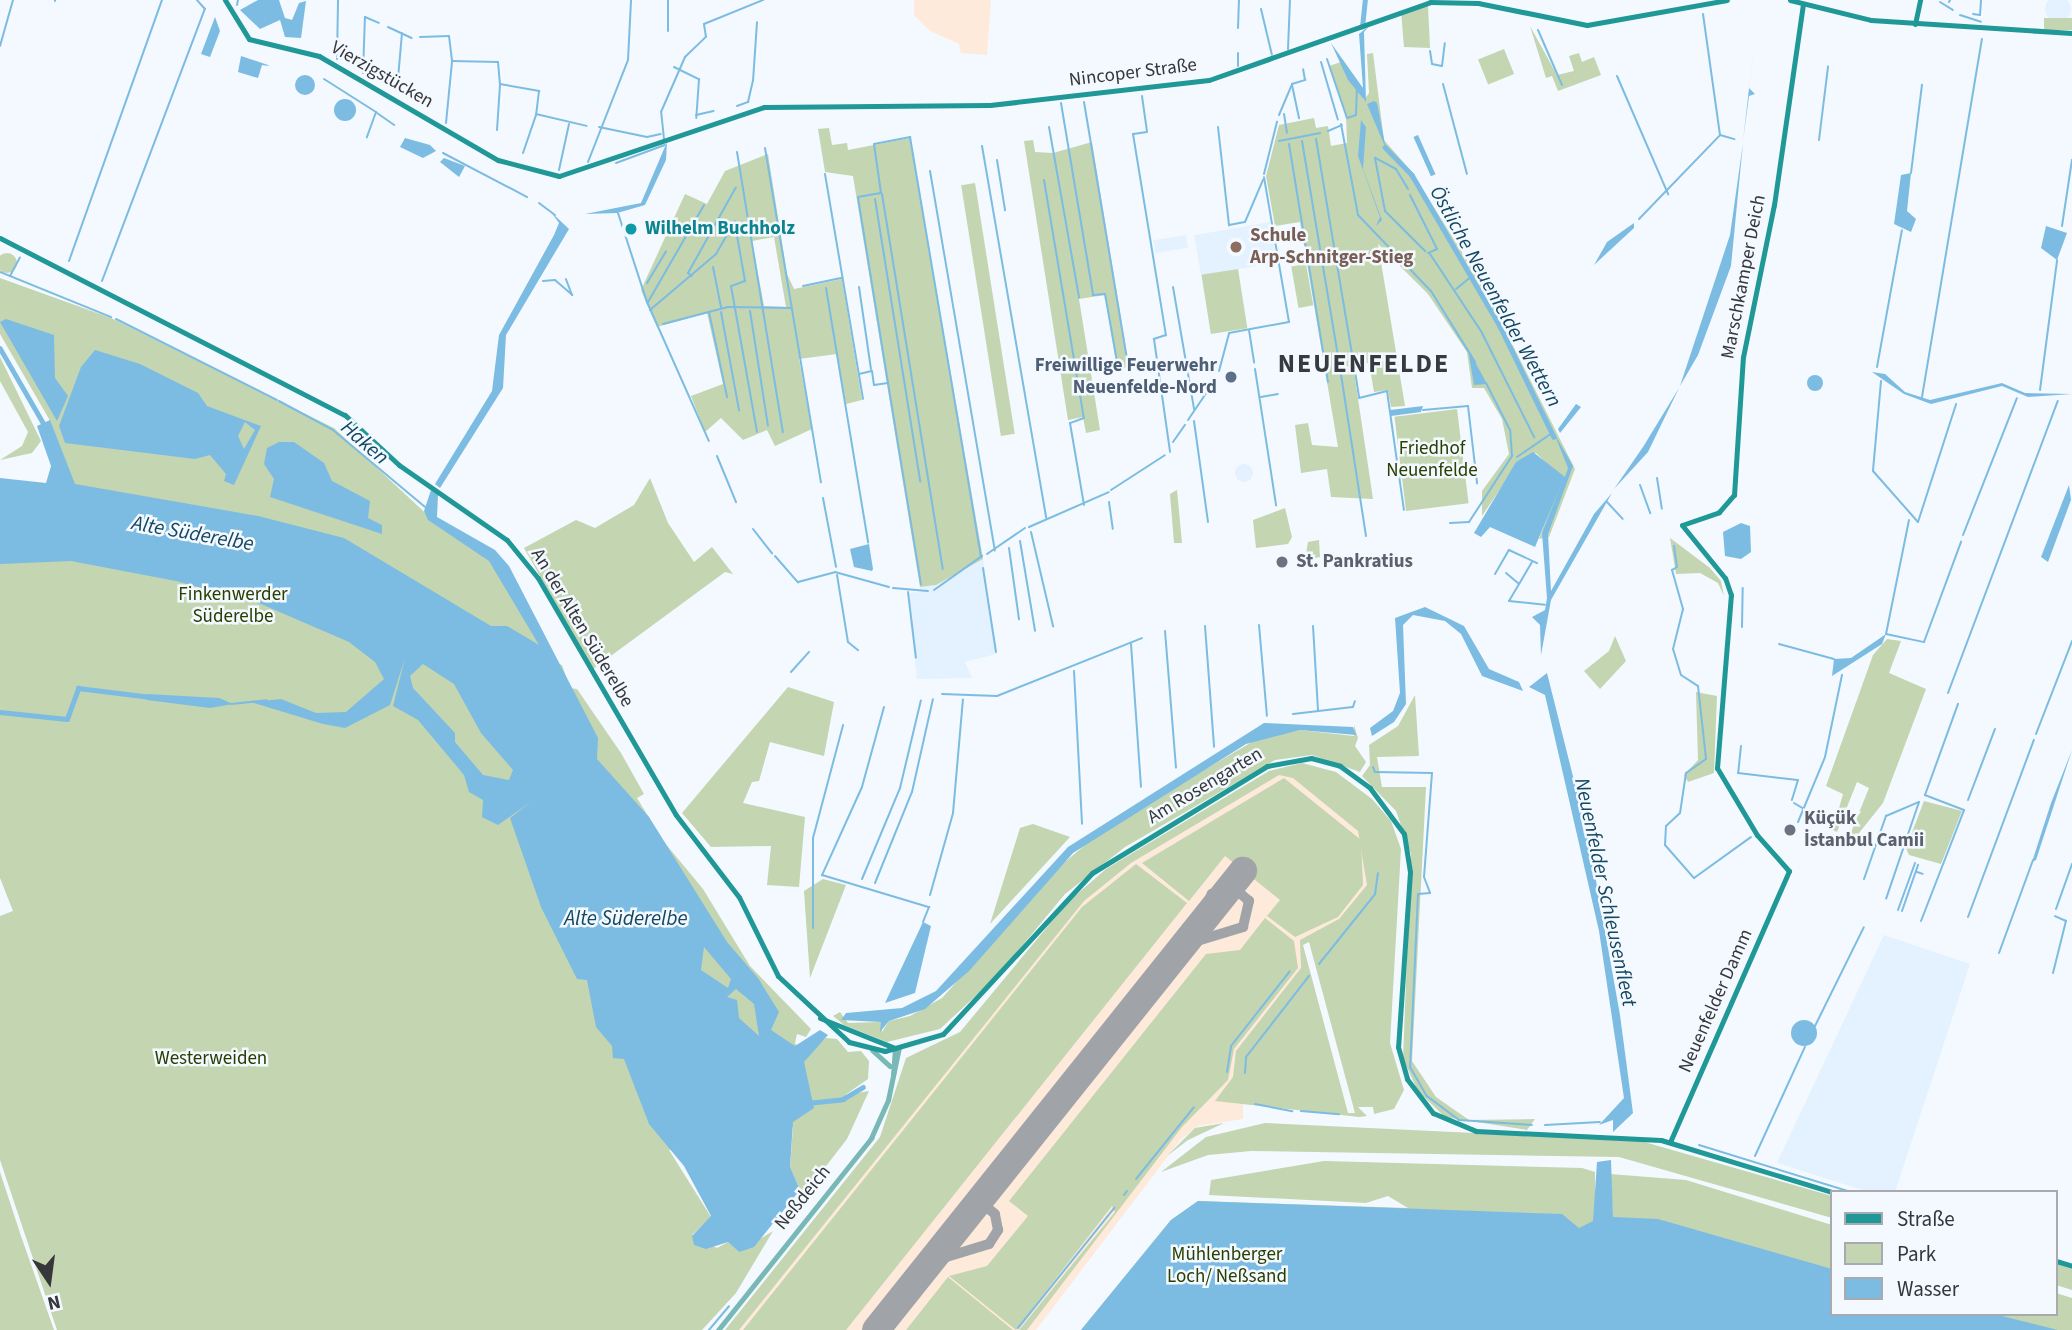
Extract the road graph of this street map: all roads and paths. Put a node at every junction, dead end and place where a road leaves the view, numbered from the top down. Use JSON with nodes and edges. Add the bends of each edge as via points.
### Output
{"nodes":[{"id":1,"x":225,"y":0,"type":"edge"},
{"id":2,"x":1727,"y":0,"type":"edge"},
{"id":3,"x":1790,"y":0,"type":"edge"},
{"id":4,"x":1920,"y":0,"type":"edge"},
{"id":5,"x":1803,"y":4,"type":"junction"},
{"id":6,"x":1915,"y":24,"type":"junction"},
{"id":7,"x":2072,"y":33,"type":"edge"},
{"id":8,"x":535,"y":174,"type":"joint"},
{"id":9,"x":0,"y":238,"type":"edge"},
{"id":10,"x":1789,"y":871,"type":"joint"},
{"id":11,"x":816,"y":1016,"type":"junction"},
{"id":12,"x":897,"y":1048,"type":"junction"},
{"id":13,"x":872,"y":1050,"type":"junction"},
{"id":14,"x":891,"y":1066,"type":"junction"},
{"id":15,"x":893,"y":1076,"type":"junction"},
{"id":16,"x":1670,"y":1142,"type":"junction"},
{"id":17,"x":1830,"y":1191,"type":"edge"},
{"id":18,"x":718,"y":1330,"type":"edge"}],
"edges":[{"from":1,"to":8,"type":"main road","name":"Vierzigstücken","via":[[249,39],[319,56],[486,154]]},
{"from":2,"to":8,"type":"main road","name":"Nincoper Straße","via":[[1587,25],[1457,1],[1406,6],[1260,67],[1209,80],[987,105],[785,104],[736,112],[571,174]]},
{"from":3,"to":5,"type":"main road"},
{"from":4,"to":6,"type":"main road"},
{"from":5,"to":6,"type":"main road","via":[[1844,17]]},
{"from":5,"to":10,"type":"main road","name":"Marschkamper Deich","via":[[1774,205],[1743,358],[1734,495],[1719,512],[1682,525],[1725,578],[1731,595],[1717,768],[1757,835]]},
{"from":6,"to":7,"type":"main road"},
{"from":9,"to":11,"type":"main road","name":"An der Alten Süderelbe","via":[[345,415],[517,550],[693,838],[739,897],[778,976]]},
{"from":10,"to":16,"type":"main road","name":"Neuenfelder Damm"},
{"from":11,"to":12,"type":"main road","name":"An der Alten Süderelbe","via":[[850,1035]]},
{"from":11,"to":13,"type":"main road","name":"An der Alten Süderelbe","via":[[834,1034]]},
{"from":12,"to":13,"type":"main road","name":"An der Alten Süderelbe"},
{"from":12,"to":14,"type":"street"},
{"from":12,"to":15,"type":"street","name":"Neßdeich"},
{"from":12,"to":16,"type":"main road","name":"Am Rosengarten","via":[[937,1037],[961,1021],[1065,897],[1107,861],[1267,766],[1311,758],[1355,776],[1384,801],[1402,828],[1410,872],[1398,1027],[1401,1064],[1433,1113],[1485,1131]]},
{"from":13,"to":14,"type":"street"},
{"from":14,"to":15,"type":"street"},
{"from":15,"to":18,"type":"street","name":"Neßdeich","via":[[868,1142]]},
{"from":16,"to":17,"type":"main road","name":"Am Rosengarten"}]}
